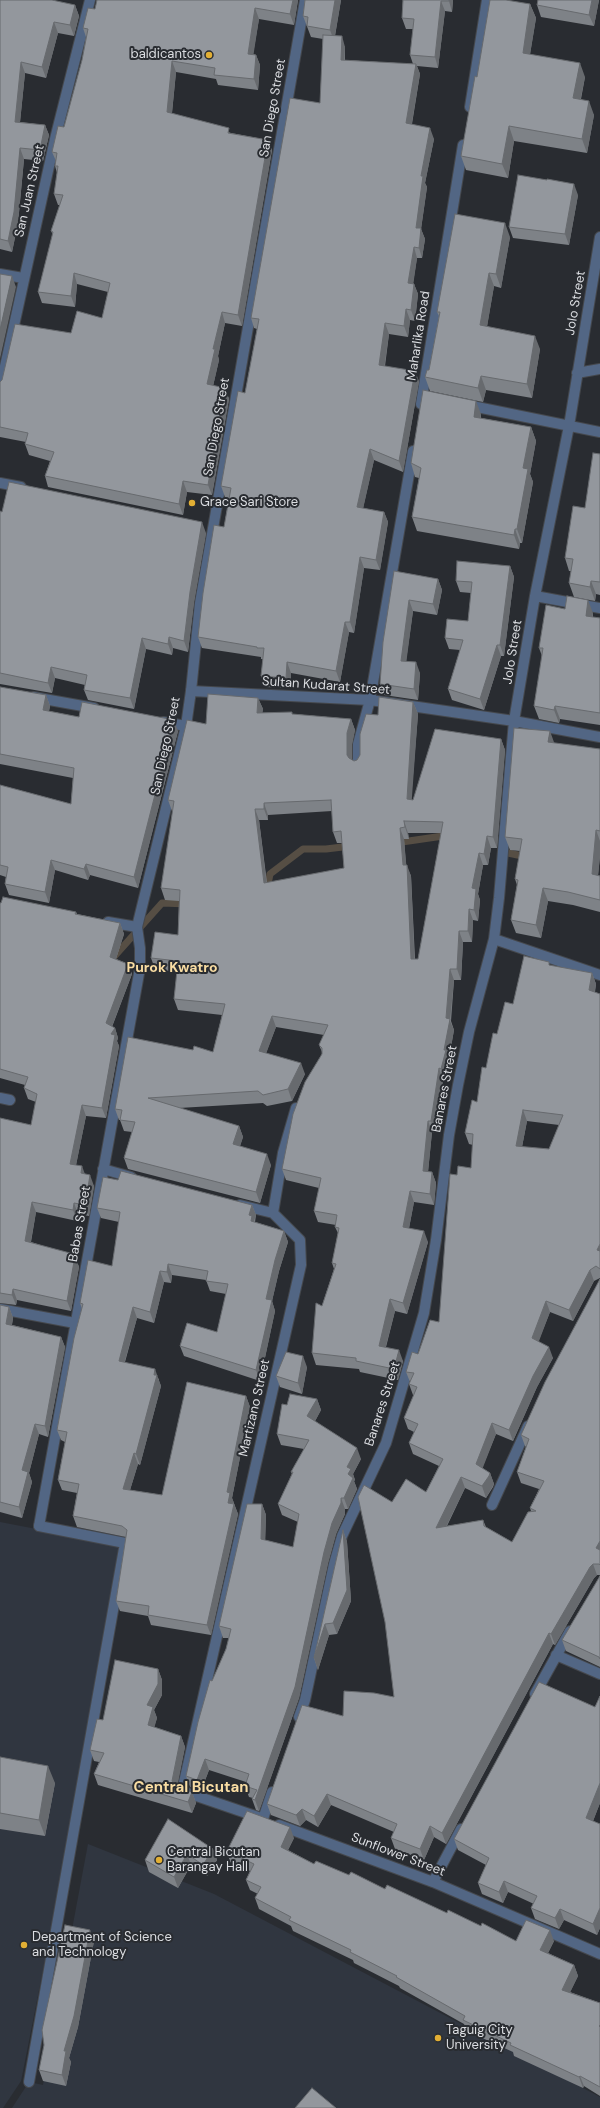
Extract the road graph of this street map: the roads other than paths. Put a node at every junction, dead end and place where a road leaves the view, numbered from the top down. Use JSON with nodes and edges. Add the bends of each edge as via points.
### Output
{"nodes":[{"id":1,"x":90,"y":0,"type":"edge"},
{"id":2,"x":305,"y":0,"type":"edge"},
{"id":3,"x":487,"y":0,"type":"edge"},
{"id":4,"x":468,"y":117,"type":"edge"},
{"id":5,"x":466,"y":132,"type":"edge"},
{"id":6,"x":600,"y":237,"type":"edge"},
{"id":7,"x":0,"y":274,"type":"edge"},
{"id":8,"x":23,"y":278,"type":"junction"},
{"id":9,"x":600,"y":369,"type":"edge"},
{"id":10,"x":577,"y":373,"type":"junction"},
{"id":11,"x":0,"y":389,"type":"edge"},
{"id":12,"x":454,"y":402,"type":"edge"},
{"id":13,"x":420,"y":412,"type":"edge"},
{"id":14,"x":569,"y":426,"type":"junction"},
{"id":15,"x":600,"y":432,"type":"edge"},
{"id":16,"x":415,"y":443,"type":"edge"},
{"id":17,"x":0,"y":483,"type":"edge"},
{"id":18,"x":30,"y":489,"type":"edge"},
{"id":19,"x":535,"y":596,"type":"junction"},
{"id":20,"x":600,"y":608,"type":"edge"},
{"id":21,"x":191,"y":691,"type":"junction"},
{"id":22,"x":23,"y":695,"type":"edge"},
{"id":23,"x":370,"y":700,"type":"junction"},
{"id":24,"x":101,"y":710,"type":"edge"},
{"id":25,"x":155,"y":720,"type":"edge"},
{"id":26,"x":514,"y":721,"type":"junction"},
{"id":27,"x":186,"y":726,"type":"junction"},
{"id":28,"x":600,"y":737,"type":"edge"},
{"id":29,"x":358,"y":766,"type":"edge"},
{"id":30,"x":99,"y":920,"type":"edge"},
{"id":31,"x":137,"y":928,"type":"junction"},
{"id":32,"x":494,"y":939,"type":"junction"},
{"id":33,"x":600,"y":975,"type":"edge"},
{"id":34,"x":301,"y":1097,"type":"edge"},
{"id":35,"x":0,"y":1098,"type":"edge"},
{"id":36,"x":10,"y":1100,"type":"dead end"},
{"id":37,"x":103,"y":1169,"type":"junction"},
{"id":38,"x":140,"y":1179,"type":"edge"},
{"id":39,"x":229,"y":1202,"type":"edge"},
{"id":40,"x":273,"y":1213,"type":"junction"},
{"id":41,"x":0,"y":1310,"type":"edge"},
{"id":42,"x":75,"y":1323,"type":"junction"},
{"id":43,"x":532,"y":1416,"type":"edge"},
{"id":44,"x":492,"y":1505,"type":"dead end"},
{"id":45,"x":576,"y":1621,"type":"edge"},
{"id":46,"x":556,"y":1655,"type":"junction"},
{"id":47,"x":600,"y":1674,"type":"edge"},
{"id":48,"x":530,"y":1703,"type":"edge"},
{"id":49,"x":294,"y":1730,"type":"edge"},
{"id":50,"x":276,"y":1782,"type":"edge"},
{"id":51,"x":182,"y":1791,"type":"joint"},
{"id":52,"x":263,"y":1819,"type":"junction"},
{"id":53,"x":466,"y":1820,"type":"edge"},
{"id":54,"x":432,"y":1882,"type":"junction"},
{"id":55,"x":600,"y":1954,"type":"edge"},
{"id":56,"x":29,"y":2082,"type":"dead end"}],
"edges":[{"from":1,"to":8,"type":"street","name":"San Juan Street"},
{"from":2,"to":21,"type":"street","name":"San Diego Street","via":[[209,528]]},
{"from":3,"to":4,"type":"street"},
{"from":5,"to":13,"type":"street","name":"Maharlika Road","via":[[427,397]]},
{"from":6,"to":10,"type":"street","name":"Jolo Street"},
{"from":7,"to":8,"type":"street"},
{"from":8,"to":11,"type":"street","name":"San Juan Street"},
{"from":9,"to":10,"type":"street"},
{"from":10,"to":14,"type":"street","name":"Jolo Street"},
{"from":12,"to":14,"type":"street"},
{"from":14,"to":15,"type":"street"},
{"from":14,"to":19,"type":"street","name":"Jolo Street"},
{"from":16,"to":23,"type":"street"},
{"from":17,"to":18,"type":"street"},
{"from":19,"to":20,"type":"street"},
{"from":19,"to":26,"type":"street","name":"Jolo Street"},
{"from":21,"to":23,"type":"street","name":"Sultan Kudarat Street"},
{"from":21,"to":27,"type":"street","name":"San Diego Street"},
{"from":22,"to":24,"type":"street"},
{"from":23,"to":26,"type":"street","name":"Sultan Kudarat Street"},
{"from":23,"to":29,"type":"street","via":[[358,744]]},
{"from":25,"to":27,"type":"street"},
{"from":26,"to":28,"type":"street","name":"Sultan Kudarat Street"},
{"from":26,"to":32,"type":"street","name":"Jolo Street"},
{"from":27,"to":31,"type":"street","name":"San Diego Street"},
{"from":30,"to":31,"type":"street"},
{"from":31,"to":37,"type":"street","name":"Babas Street","via":[[140,968]]},
{"from":32,"to":33,"type":"street"},
{"from":32,"to":49,"type":"street","name":"Banares Street","via":[[469,1032],[458,1085],[434,1254],[419,1335],[386,1443],[342,1536],[305,1700]]},
{"from":34,"to":40,"type":"street","via":[[283,1153]]},
{"from":35,"to":36,"type":"street"},
{"from":37,"to":38,"type":"street"},
{"from":37,"to":42,"type":"street","name":"Babas Street"},
{"from":39,"to":40,"type":"street"},
{"from":40,"to":51,"type":"street","name":"Martizano Street","via":[[300,1240],[301,1265]]},
{"from":41,"to":42,"type":"street"},
{"from":42,"to":56,"type":"street","name":"Babas Street","via":[[39,1526],[125,1543]]},
{"from":43,"to":44,"type":"street"},
{"from":45,"to":46,"type":"street"},
{"from":46,"to":47,"type":"street"},
{"from":46,"to":48,"type":"street"},
{"from":50,"to":52,"type":"street"},
{"from":51,"to":52,"type":"street","name":"Sunflower Street"},
{"from":52,"to":54,"type":"street","name":"Sunflower Street"},
{"from":53,"to":54,"type":"street"},
{"from":54,"to":55,"type":"street","name":"Sunflower Street"}]}
